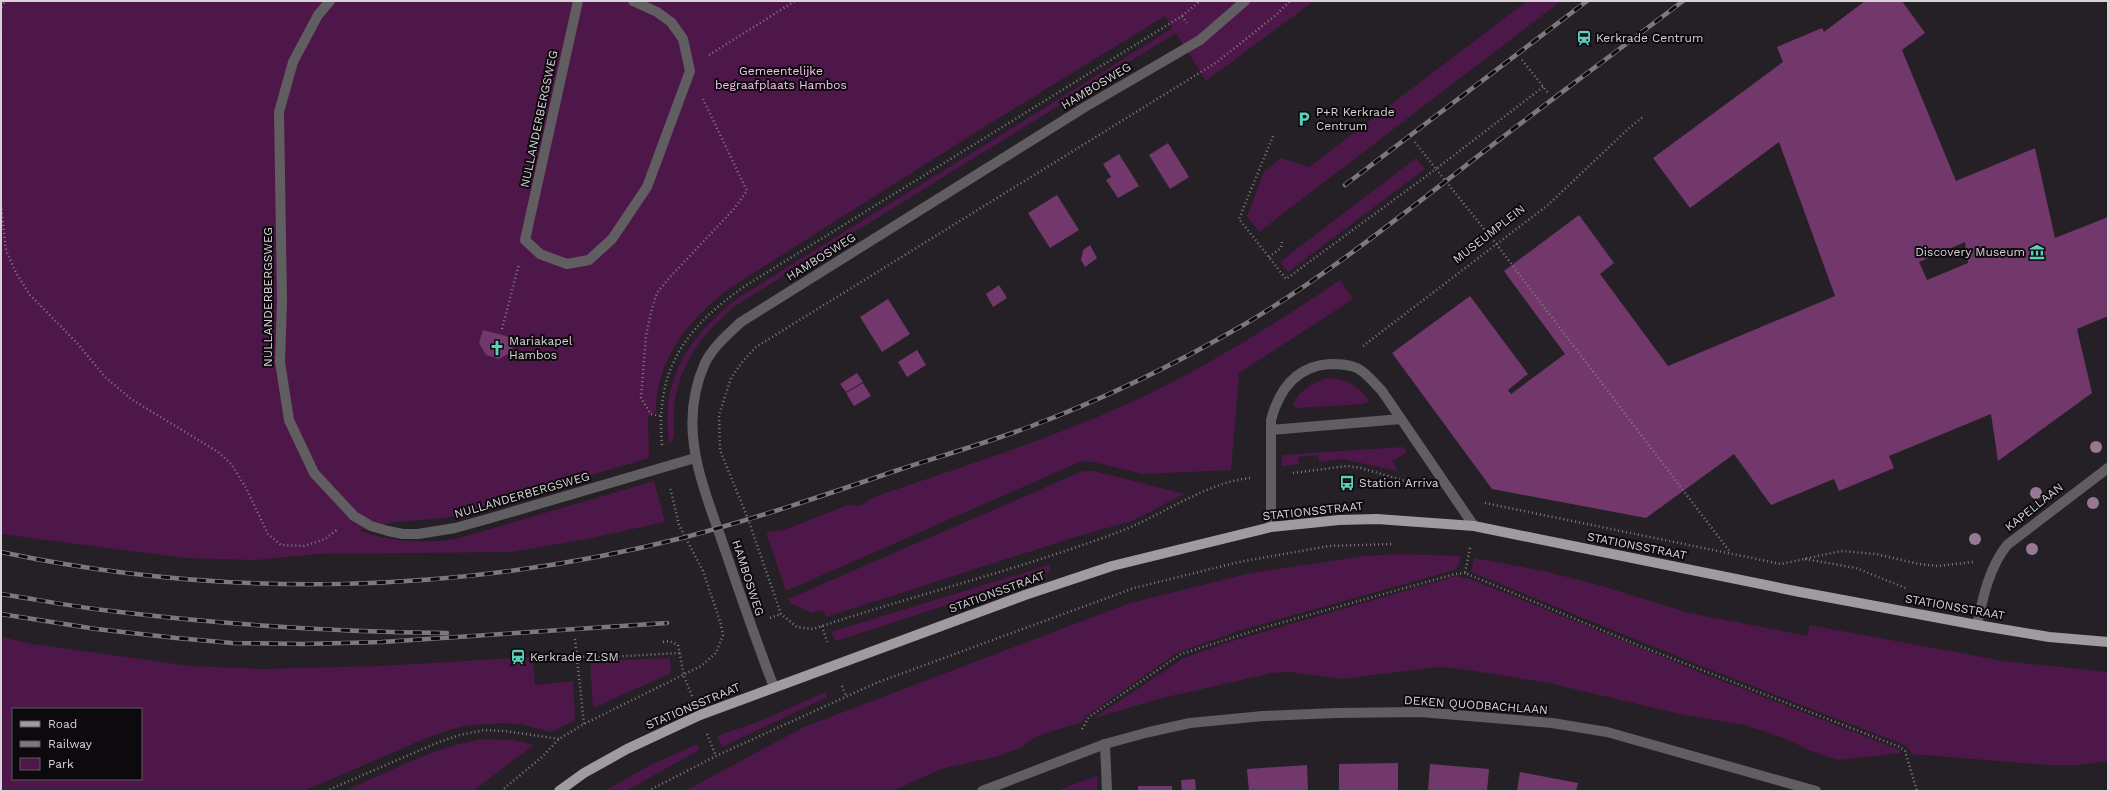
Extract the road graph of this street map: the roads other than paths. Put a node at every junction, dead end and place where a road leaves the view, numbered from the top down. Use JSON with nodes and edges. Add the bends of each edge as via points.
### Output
{"nodes":[{"id":1,"x":330,"y":1,"type":"edge"},
{"id":2,"x":578,"y":1,"type":"edge"},
{"id":3,"x":633,"y":1,"type":"edge"},
{"id":4,"x":1245,"y":1,"type":"edge"},
{"id":5,"x":1401,"y":419,"type":"junction"},
{"id":6,"x":1271,"y":430,"type":"junction"},
{"id":7,"x":695,"y":458,"type":"junction"},
{"id":8,"x":2108,"y":468,"type":"edge"},
{"id":9,"x":1474,"y":526,"type":"junction"},
{"id":10,"x":1271,"y":527,"type":"junction"},
{"id":11,"x":1977,"y":625,"type":"junction"},
{"id":12,"x":2108,"y":642,"type":"edge"},
{"id":13,"x":774,"y":687,"type":"junction"},
{"id":14,"x":1105,"y":744,"type":"junction"},
{"id":15,"x":559,"y":791,"type":"edge"},
{"id":16,"x":982,"y":791,"type":"edge"},
{"id":17,"x":1107,"y":791,"type":"edge"},
{"id":18,"x":1816,"y":791,"type":"edge"}],
"edges":[{"from":1,"to":7,"type":"street","name":"NULLANDERBERGSWEG","via":[[318,15],[293,62],[279,112],[282,294],[280,362],[288,420],[314,473],[354,516],[371,526],[403,534],[418,534],[455,528]]},
{"from":2,"to":3,"type":"street","name":"NULLANDERBERGSWEG","via":[[525,240],[540,254],[567,264],[589,260],[612,239],[647,187],[690,70],[682,39],[671,22]]},
{"from":4,"to":7,"type":"street","name":"HAMBOSWEG","via":[[1200,40],[1086,107],[741,322],[718,344],[705,363],[692,413]]},
{"from":5,"to":6,"type":"street"},
{"from":5,"to":6,"type":"street","via":[[1369,377],[1356,368],[1324,364],[1307,368],[1294,377],[1280,393],[1274,406]]},
{"from":5,"to":9,"type":"street"},
{"from":6,"to":10,"type":"street"},
{"from":7,"to":13,"type":"street","name":"HAMBOSWEG","via":[[750,625]]},
{"from":8,"to":11,"type":"street","name":"KAPELLAAN","via":[[2016,536],[1997,558],[1984,594]]},
{"from":9,"to":10,"type":"main road","name":"STATIONSSTRAAT","via":[[1377,519]]},
{"from":9,"to":11,"type":"main road","name":"STATIONSSTRAAT"},
{"from":10,"to":13,"type":"main road","name":"STATIONSSTRAAT","via":[[1076,577]]},
{"from":11,"to":12,"type":"main road","name":"STATIONSSTRAAT","via":[[2049,637]]},
{"from":13,"to":15,"type":"main road","name":"STATIONSSTRAAT","via":[[670,727],[584,773]]},
{"from":14,"to":16,"type":"street","name":"DEKEN QUODBACHLAAN"},
{"from":14,"to":17,"type":"street"},
{"from":14,"to":18,"type":"street","name":"DEKEN QUODBACHLAAN","via":[[1190,723],[1263,716],[1343,712],[1463,714],[1552,723],[1607,732]]}]}
